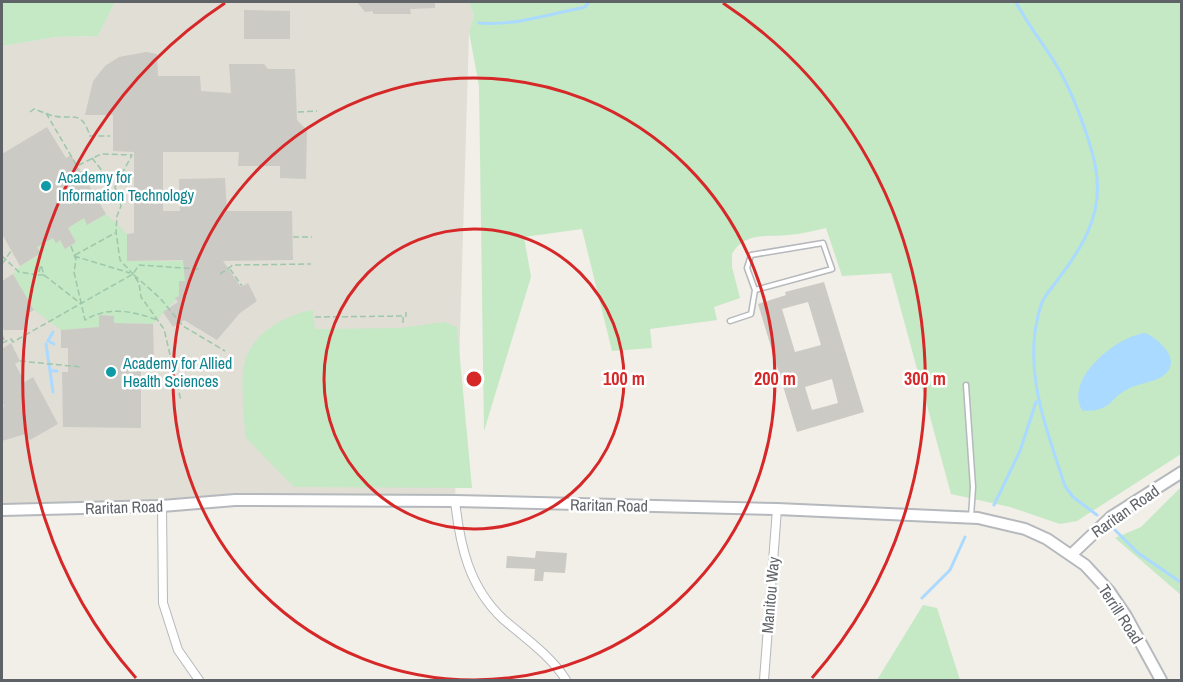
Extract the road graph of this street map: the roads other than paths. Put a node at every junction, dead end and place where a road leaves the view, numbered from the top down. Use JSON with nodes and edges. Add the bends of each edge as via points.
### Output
{"nodes":[{"id":1,"x":755,"y":290,"type":"junction"},
{"id":2,"x":730,"y":321,"type":"dead end"},
{"id":3,"x":966,"y":385,"type":"dead end"},
{"id":4,"x":1182,"y":472,"type":"edge"},
{"id":5,"x":455,"y":501,"type":"junction"},
{"id":6,"x":162,"y":506,"type":"junction"},
{"id":7,"x":777,"y":509,"type":"junction"},
{"id":8,"x":2,"y":510,"type":"edge"},
{"id":9,"x":971,"y":518,"type":"junction"},
{"id":10,"x":1072,"y":554,"type":"junction"},
{"id":11,"x":199,"y":681,"type":"edge"},
{"id":12,"x":566,"y":681,"type":"edge"},
{"id":13,"x":764,"y":681,"type":"edge"},
{"id":14,"x":1161,"y":681,"type":"edge"}],
"edges":[{"from":1,"to":1,"type":"lane","via":[[832,269],[823,243],[751,255],[747,267]]},
{"from":1,"to":2,"type":"lane","via":[[751,314]]},
{"from":3,"to":9,"type":"lane","via":[[973,487]]},
{"from":4,"to":10,"type":"street","name":"Raritan Road","via":[[1111,517]]},
{"from":5,"to":6,"type":"street","name":"Raritan Road","via":[[235,500]]},
{"from":5,"to":7,"type":"street","name":"Raritan Road"},
{"from":5,"to":12,"type":"street","via":[[459,540],[475,582],[491,606],[543,652]]},
{"from":6,"to":8,"type":"street","name":"Raritan Road"},
{"from":6,"to":11,"type":"street","via":[[163,603],[177,650]]},
{"from":7,"to":9,"type":"street","name":"Raritan Road"},
{"from":7,"to":13,"type":"street","name":"Manitou Way"},
{"from":9,"to":10,"type":"street","name":"Raritan Road","via":[[1025,529]]},
{"from":10,"to":14,"type":"street","name":"Terrill Road","via":[[1109,591]]}]}
